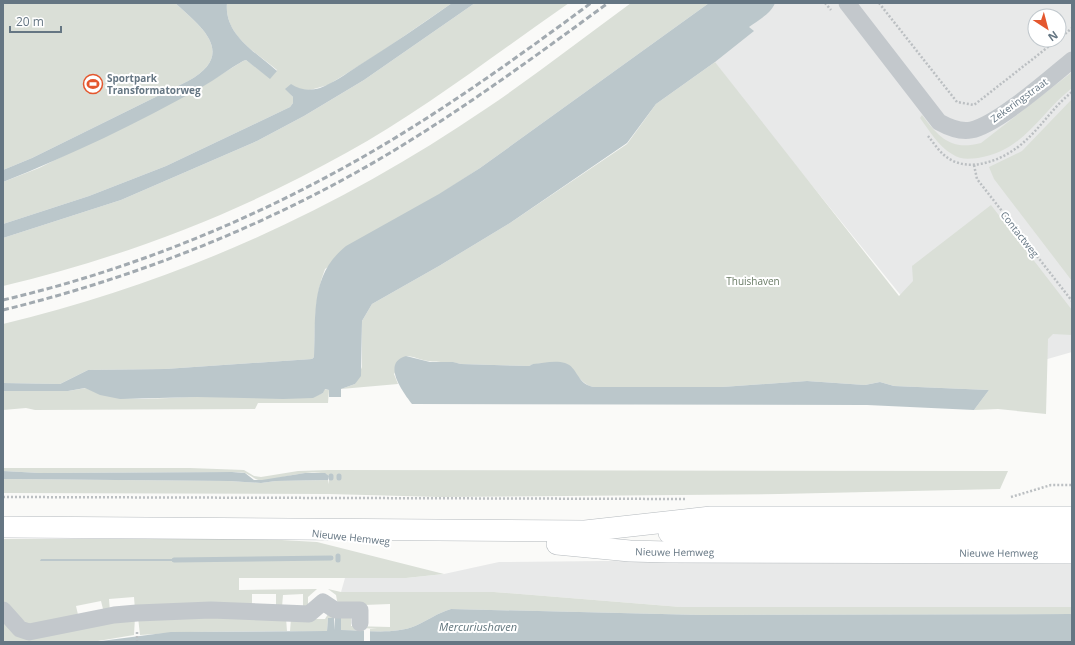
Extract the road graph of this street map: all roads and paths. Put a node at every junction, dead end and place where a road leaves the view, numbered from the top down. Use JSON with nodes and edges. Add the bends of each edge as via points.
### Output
{"nodes":[{"id":1,"x":847,"y":3,"type":"edge"},
{"id":2,"x":879,"y":3,"type":"edge"},
{"id":3,"x":1047,"y":48,"type":"edge"},
{"id":4,"x":1072,"y":60,"type":"edge"},
{"id":5,"x":1072,"y":92,"type":"edge"},
{"id":6,"x":945,"y":156,"type":"dead end"},
{"id":7,"x":974,"y":165,"type":"junction"},
{"id":8,"x":1072,"y":301,"type":"edge"},
{"id":9,"x":1051,"y":485,"type":"dead end"},
{"id":10,"x":1072,"y":485,"type":"edge"},
{"id":11,"x":3,"y":497,"type":"edge"},
{"id":12,"x":688,"y":499,"type":"dead end"},
{"id":13,"x":1072,"y":517,"type":"edge"},
{"id":14,"x":3,"y":527,"type":"edge"},
{"id":15,"x":278,"y":528,"type":"junction"},
{"id":16,"x":585,"y":531,"type":"junction"},
{"id":17,"x":1072,"y":535,"type":"edge"},
{"id":18,"x":1072,"y":553,"type":"edge"},
{"id":19,"x":3,"y":610,"type":"edge"},
{"id":20,"x":360,"y":623,"type":"dead end"},
{"id":21,"x":137,"y":631,"type":"dead end"},
{"id":22,"x":136,"y":642,"type":"edge"}],
"edges":[{"from":1,"to":4,"type":"street","name":"Zekeringstraat","via":[[939,122],[954,129],[971,130],[988,123]]},
{"from":2,"to":3,"type":"path","via":[[956,102],[974,105]]},
{"from":5,"to":7,"type":"path","via":[[1020,146],[1006,155]]},
{"from":6,"to":7,"type":"path"},
{"from":7,"to":8,"type":"path","name":"Contactweg","via":[[977,179]]},
{"from":9,"to":10,"type":"path"},
{"from":11,"to":12,"type":"path"},
{"from":13,"to":16,"type":"main road","name":"Nieuwe Hemweg","via":[[711,517]]},
{"from":14,"to":15,"type":"main road","name":"Nieuwe Hemweg"},
{"from":15,"to":16,"type":"main road","name":"Nieuwe Hemweg"},
{"from":15,"to":18,"type":"main road","name":"Nieuwe Hemweg","via":[[379,541],[542,543],[630,551]]},
{"from":16,"to":17,"type":"main road","via":[[767,535]]},
{"from":19,"to":20,"type":"street","via":[[20,629],[32,632],[114,615],[137,613],[210,610],[309,614],[323,602],[335,610],[360,610]]},
{"from":21,"to":22,"type":"path"}]}
